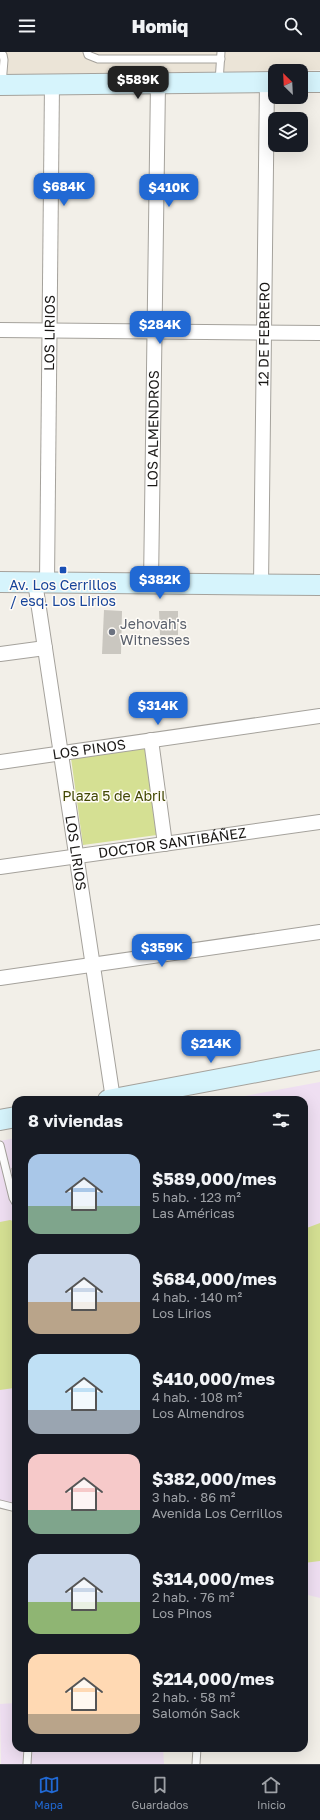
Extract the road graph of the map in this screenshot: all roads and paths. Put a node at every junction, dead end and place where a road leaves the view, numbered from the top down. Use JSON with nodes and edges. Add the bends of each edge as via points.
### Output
{"nodes":[{"id":1,"x":87,"y":52,"type":"edge"},
{"id":2,"x":0,"y":53,"type":"edge"},
{"id":3,"x":221,"y":56,"type":"edge"},
{"id":4,"x":268,"y":82,"type":"edge"},
{"id":5,"x":308,"y":82,"type":"edge"},
{"id":6,"x":320,"y":82,"type":"edge"},
{"id":7,"x":158,"y":83,"type":"junction"},
{"id":8,"x":219,"y":83,"type":"junction"},
{"id":9,"x":52,"y":84,"type":"junction"},
{"id":10,"x":1,"y":85,"type":"edge"},
{"id":11,"x":270,"y":104,"type":"edge"},
{"id":12,"x":0,"y":330,"type":"edge"},
{"id":13,"x":50,"y":330,"type":"junction"},
{"id":14,"x":155,"y":332,"type":"junction"},
{"id":15,"x":264,"y":333,"type":"junction"},
{"id":16,"x":320,"y":334,"type":"edge"},
{"id":17,"x":0,"y":582,"type":"edge"},
{"id":18,"x":41,"y":582,"type":"junction"},
{"id":19,"x":151,"y":584,"type":"junction"},
{"id":20,"x":261,"y":585,"type":"junction"},
{"id":21,"x":320,"y":586,"type":"edge"},
{"id":22,"x":45,"y":648,"type":"junction"},
{"id":23,"x":0,"y":654,"type":"edge"},
{"id":24,"x":320,"y":716,"type":"edge"},
{"id":25,"x":151,"y":740,"type":"junction"},
{"id":26,"x":61,"y":753,"type":"junction"},
{"id":27,"x":0,"y":762,"type":"edge"},
{"id":28,"x":320,"y":822,"type":"edge"},
{"id":29,"x":165,"y":844,"type":"junction"},
{"id":30,"x":76,"y":857,"type":"junction"},
{"id":31,"x":0,"y":867,"type":"edge"},
{"id":32,"x":320,"y":932,"type":"edge"},
{"id":33,"x":92,"y":964,"type":"junction"},
{"id":34,"x":0,"y":978,"type":"edge"},
{"id":35,"x":320,"y":1060,"type":"edge"},
{"id":36,"x":109,"y":1096,"type":"edge"},
{"id":37,"x":131,"y":1096,"type":"edge"},
{"id":38,"x":12,"y":1118,"type":"edge"},
{"id":39,"x":0,"y":1120,"type":"edge"},
{"id":40,"x":0,"y":1145,"type":"edge"},
{"id":41,"x":12,"y":1194,"type":"edge"},
{"id":42,"x":0,"y":1504,"type":"edge"},
{"id":43,"x":12,"y":1507,"type":"edge"},
{"id":44,"x":28,"y":1752,"type":"edge"},
{"id":45,"x":197,"y":1752,"type":"edge"},
{"id":46,"x":27,"y":1764,"type":"edge"},
{"id":47,"x":196,"y":1764,"type":"edge"}],
"edges":[{"from":1,"to":3,"type":"lane","via":[[98,59]]},
{"from":2,"to":10,"type":"lane","via":[[4,60]]},
{"from":3,"to":8,"type":"lane"},
{"from":4,"to":8,"type":"street"},
{"from":5,"to":6,"type":"street"},
{"from":7,"to":8,"type":"street"},
{"from":7,"to":9,"type":"street"},
{"from":7,"to":14,"type":"street","name":"LOS ALMENDROS"},
{"from":9,"to":10,"type":"street"},
{"from":9,"to":13,"type":"street","name":"LOS LIRIOS"},
{"from":11,"to":15,"type":"street","name":"12 DE FEBRERO"},
{"from":12,"to":13,"type":"street"},
{"from":13,"to":14,"type":"street"},
{"from":13,"to":18,"type":"street","name":"LOS LIRIOS"},
{"from":14,"to":15,"type":"street"},
{"from":14,"to":19,"type":"street","name":"LOS ALMENDROS"},
{"from":15,"to":16,"type":"street"},
{"from":15,"to":20,"type":"street","name":"12 DE FEBRERO"},
{"from":17,"to":18,"type":"street"},
{"from":18,"to":19,"type":"street"},
{"from":18,"to":22,"type":"street","name":"LOS LIRIOS"},
{"from":19,"to":20,"type":"street"},
{"from":20,"to":21,"type":"street"},
{"from":22,"to":23,"type":"street"},
{"from":22,"to":26,"type":"street","name":"LOS LIRIOS"},
{"from":24,"to":25,"type":"street","name":"LOS PINOS"},
{"from":25,"to":26,"type":"street","name":"LOS PINOS"},
{"from":25,"to":29,"type":"street"},
{"from":26,"to":27,"type":"street","name":"LOS PINOS"},
{"from":26,"to":30,"type":"street","name":"LOS LIRIOS"},
{"from":28,"to":29,"type":"street","name":"DOCTOR SANTIBÁÑEZ"},
{"from":29,"to":30,"type":"street","name":"DOCTOR SANTIBÁÑEZ"},
{"from":30,"to":31,"type":"street","name":"DOCTOR SANTIBÁÑEZ"},
{"from":30,"to":33,"type":"street","name":"LOS LIRIOS"},
{"from":32,"to":33,"type":"street"},
{"from":33,"to":34,"type":"street"},
{"from":33,"to":36,"type":"street","name":"LOS LIRIOS"},
{"from":35,"to":37,"type":"street"},
{"from":38,"to":39,"type":"street"},
{"from":40,"to":41,"type":"lane"},
{"from":42,"to":43,"type":"lane"},
{"from":44,"to":46,"type":"lane"},
{"from":45,"to":47,"type":"lane"}]}
